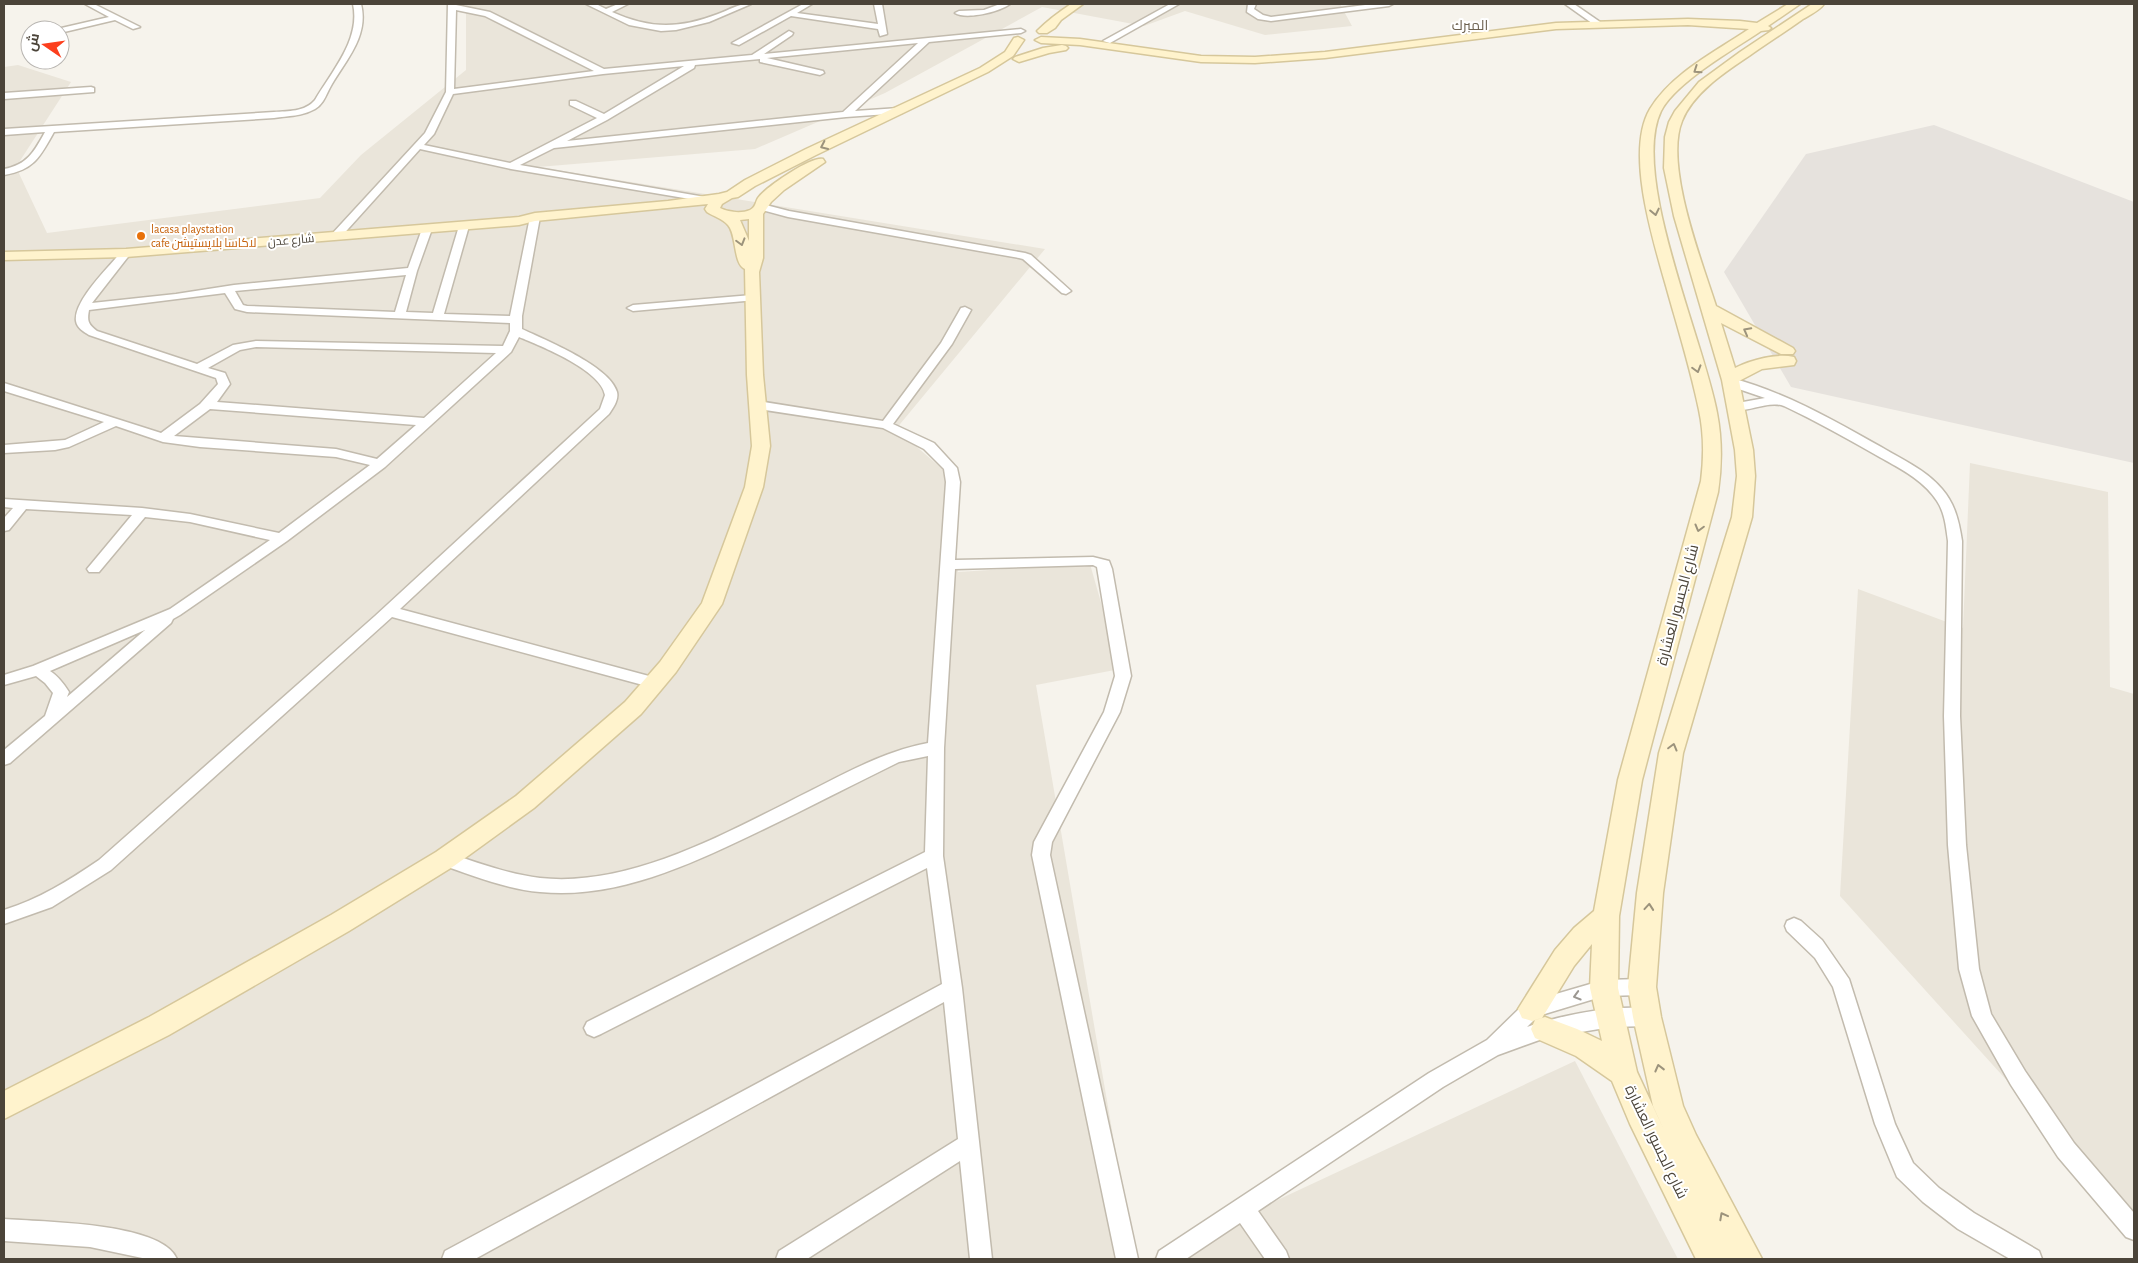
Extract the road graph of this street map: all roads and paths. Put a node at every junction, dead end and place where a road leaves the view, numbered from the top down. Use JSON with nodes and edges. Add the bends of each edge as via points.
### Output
{"nodes":[{"id":1,"x":89,"y":4,"type":"edge"},
{"id":2,"x":357,"y":4,"type":"edge"},
{"id":3,"x":590,"y":4,"type":"edge"},
{"id":4,"x":624,"y":4,"type":"edge"},
{"id":5,"x":748,"y":4,"type":"edge"},
{"id":6,"x":808,"y":4,"type":"edge"},
{"id":7,"x":878,"y":4,"type":"edge"},
{"id":8,"x":889,"y":4,"type":"edge"},
{"id":9,"x":956,"y":4,"type":"edge"},
{"id":10,"x":1006,"y":4,"type":"edge"},
{"id":11,"x":1175,"y":4,"type":"edge"},
{"id":12,"x":1252,"y":4,"type":"edge"},
{"id":13,"x":1389,"y":4,"type":"edge"},
{"id":14,"x":1569,"y":4,"type":"edge"},
{"id":15,"x":1819,"y":4,"type":"edge"},
{"id":16,"x":452,"y":5,"type":"edge"},
{"id":17,"x":1792,"y":6,"type":"edge"},
{"id":18,"x":1073,"y":7,"type":"edge"},
{"id":19,"x":607,"y":11,"type":"junction"},
{"id":20,"x":1742,"y":13,"type":"dead end"},
{"id":21,"x":790,"y":14,"type":"junction"},
{"id":22,"x":959,"y":14,"type":"junction"},
{"id":23,"x":116,"y":17,"type":"junction"},
{"id":24,"x":1057,"y":18,"type":"junction"},
{"id":25,"x":1633,"y":19,"type":"junction"},
{"id":26,"x":1075,"y":22,"type":"dead end"},
{"id":27,"x":1596,"y":22,"type":"junction"},
{"id":28,"x":1674,"y":22,"type":"junction"},
{"id":29,"x":1769,"y":24,"type":"junction"},
{"id":30,"x":136,"y":27,"type":"dead end"},
{"id":31,"x":881,"y":27,"type":"junction"},
{"id":32,"x":70,"y":28,"type":"edge"},
{"id":33,"x":789,"y":33,"type":"dead end"},
{"id":34,"x":1021,"y":34,"type":"junction"},
{"id":35,"x":969,"y":35,"type":"junction"},
{"id":36,"x":1041,"y":36,"type":"junction"},
{"id":37,"x":928,"y":39,"type":"junction"},
{"id":38,"x":1721,"y":41,"type":"junction"},
{"id":39,"x":736,"y":43,"type":"dead end"},
{"id":40,"x":886,"y":43,"type":"junction"},
{"id":41,"x":1109,"y":44,"type":"junction"},
{"id":42,"x":752,"y":58,"type":"junction"},
{"id":43,"x":1019,"y":59,"type":"junction"},
{"id":44,"x":694,"y":64,"type":"junction"},
{"id":45,"x":603,"y":72,"type":"junction"},
{"id":46,"x":820,"y":73,"type":"dead end"},
{"id":47,"x":91,"y":90,"type":"dead end"},
{"id":48,"x":450,"y":92,"type":"junction"},
{"id":49,"x":4,"y":96,"type":"edge"},
{"id":50,"x":573,"y":103,"type":"dead end"},
{"id":51,"x":898,"y":111,"type":"junction"},
{"id":52,"x":846,"y":114,"type":"junction"},
{"id":53,"x":604,"y":118,"type":"junction"},
{"id":54,"x":52,"y":129,"type":"junction"},
{"id":55,"x":4,"y":132,"type":"edge"},
{"id":56,"x":552,"y":145,"type":"junction"},
{"id":57,"x":418,"y":146,"type":"junction"},
{"id":58,"x":511,"y":166,"type":"junction"},
{"id":59,"x":4,"y":172,"type":"edge"},
{"id":60,"x":726,"y":196,"type":"junction"},
{"id":61,"x":705,"y":200,"type":"junction"},
{"id":62,"x":761,"y":206,"type":"junction"},
{"id":63,"x":721,"y":215,"type":"junction"},
{"id":64,"x":529,"y":220,"type":"junction"},
{"id":65,"x":464,"y":226,"type":"junction"},
{"id":66,"x":427,"y":229,"type":"junction"},
{"id":67,"x":334,"y":236,"type":"junction"},
{"id":68,"x":126,"y":253,"type":"junction"},
{"id":69,"x":4,"y":256,"type":"edge"},
{"id":70,"x":412,"y":272,"type":"junction"},
{"id":71,"x":751,"y":272,"type":"junction"},
{"id":72,"x":228,"y":288,"type":"junction"},
{"id":73,"x":1066,"y":291,"type":"dead end"},
{"id":74,"x":752,"y":298,"type":"junction"},
{"id":75,"x":85,"y":307,"type":"junction"},
{"id":76,"x":633,"y":308,"type":"dead end"},
{"id":77,"x":1709,"y":309,"type":"junction"},
{"id":78,"x":965,"y":310,"type":"dead end"},
{"id":79,"x":400,"y":315,"type":"junction"},
{"id":80,"x":438,"y":316,"type":"junction"},
{"id":81,"x":516,"y":325,"type":"junction"},
{"id":82,"x":1688,"y":338,"type":"junction"},
{"id":83,"x":1719,"y":343,"type":"junction"},
{"id":84,"x":507,"y":350,"type":"junction"},
{"id":85,"x":198,"y":368,"type":"junction"},
{"id":86,"x":1730,"y":381,"type":"junction"},
{"id":87,"x":4,"y":387,"type":"edge"},
{"id":88,"x":1782,"y":402,"type":"junction"},
{"id":89,"x":206,"y":404,"type":"junction"},
{"id":90,"x":758,"y":405,"type":"junction"},
{"id":91,"x":1736,"y":407,"type":"junction"},
{"id":92,"x":115,"y":422,"type":"junction"},
{"id":93,"x":427,"y":422,"type":"junction"},
{"id":94,"x":886,"y":425,"type":"junction"},
{"id":95,"x":163,"y":438,"type":"junction"},
{"id":96,"x":4,"y":449,"type":"edge"},
{"id":97,"x":380,"y":464,"type":"junction"},
{"id":98,"x":4,"y":503,"type":"edge"},
{"id":99,"x":23,"y":504,"type":"junction"},
{"id":100,"x":142,"y":512,"type":"junction"},
{"id":101,"x":4,"y":527,"type":"edge"},
{"id":102,"x":282,"y":538,"type":"junction"},
{"id":103,"x":948,"y":565,"type":"junction"},
{"id":104,"x":94,"y":569,"type":"dead end"},
{"id":105,"x":389,"y":611,"type":"junction"},
{"id":106,"x":175,"y":612,"type":"junction"},
{"id":107,"x":38,"y":670,"type":"junction"},
{"id":108,"x":4,"y":680,"type":"edge"},
{"id":109,"x":654,"y":683,"type":"junction"},
{"id":110,"x":53,"y":716,"type":"junction"},
{"id":111,"x":936,"y":748,"type":"junction"},
{"id":112,"x":4,"y":759,"type":"edge"},
{"id":113,"x":934,"y":856,"type":"junction"},
{"id":114,"x":445,"y":858,"type":"junction"},
{"id":115,"x":1606,"y":916,"type":"junction"},
{"id":116,"x":4,"y":917,"type":"edge"},
{"id":117,"x":1794,"y":926,"type":"dead end"},
{"id":118,"x":1642,"y":987,"type":"junction"},
{"id":119,"x":952,"y":988,"type":"junction"},
{"id":120,"x":1604,"y":988,"type":"junction"},
{"id":121,"x":1647,"y":1017,"type":"junction"},
{"id":122,"x":1611,"y":1018,"type":"junction"},
{"id":123,"x":1538,"y":1019,"type":"junction"},
{"id":124,"x":594,"y":1028,"type":"dead end"},
{"id":125,"x":1623,"y":1072,"type":"junction"},
{"id":126,"x":4,"y":1106,"type":"edge"},
{"id":127,"x":968,"y":1144,"type":"junction"},
{"id":128,"x":1243,"y":1209,"type":"junction"},
{"id":129,"x":2134,"y":1229,"type":"edge"},
{"id":130,"x":4,"y":1230,"type":"edge"},
{"id":131,"x":153,"y":1255,"type":"edge"},
{"id":132,"x":453,"y":1259,"type":"edge"},
{"id":133,"x":787,"y":1259,"type":"edge"},
{"id":134,"x":981,"y":1259,"type":"edge"},
{"id":135,"x":1127,"y":1259,"type":"edge"},
{"id":136,"x":1167,"y":1259,"type":"edge"},
{"id":137,"x":1278,"y":1259,"type":"edge"},
{"id":138,"x":1713,"y":1259,"type":"edge"},
{"id":139,"x":1746,"y":1259,"type":"edge"},
{"id":140,"x":2031,"y":1259,"type":"edge"}],
"edges":[{"from":1,"to":23,"type":"street"},
{"from":2,"to":54,"type":"street","via":[[359,23],[348,50],[316,104],[310,108],[274,115]]},
{"from":3,"to":19,"type":"street"},
{"from":4,"to":19,"type":"street"},
{"from":5,"to":19,"type":"street","via":[[675,27],[633,24]]},
{"from":6,"to":21,"type":"street"},
{"from":7,"to":8,"type":"street"},
{"from":7,"to":31,"type":"street"},
{"from":9,"to":22,"type":"street"},
{"from":10,"to":22,"type":"street","via":[[985,12]]},
{"from":11,"to":41,"type":"street"},
{"from":12,"to":13,"type":"street","via":[[1250,10],[1271,19]]},
{"from":14,"to":27,"type":"street"},
{"from":15,"to":29,"type":"street","name":"شارع الجسور العشارة"},
{"from":16,"to":45,"type":"street","via":[[487,14]]},
{"from":16,"to":48,"type":"street"},
{"from":17,"to":29,"type":"street","name":"شارع الجسور العشارة"},
{"from":18,"to":24,"type":"street"},
{"from":18,"to":26,"type":"street"},
{"from":20,"to":25,"type":"street"},
{"from":21,"to":31,"type":"street"},
{"from":21,"to":39,"type":"street"},
{"from":22,"to":35,"type":"street"},
{"from":23,"to":30,"type":"street"},
{"from":23,"to":32,"type":"street"},
{"from":24,"to":34,"type":"street"},
{"from":24,"to":36,"type":"street"},
{"from":25,"to":27,"type":"street"},
{"from":25,"to":29,"type":"street"},
{"from":27,"to":28,"type":"street"},
{"from":27,"to":41,"type":"street","via":[[1325,55],[1263,59],[1201,59]]},
{"from":28,"to":29,"type":"street"},
{"from":28,"to":38,"type":"street","via":[[1699,27]]},
{"from":29,"to":38,"type":"street","name":"شارع الجسور العشارة"},
{"from":29,"to":77,"type":"street","name":"شارع الجسور العشارة","via":[[1744,54],[1703,85],[1681,111],[1671,136],[1669,152],[1675,190]]},
{"from":31,"to":40,"type":"street"},
{"from":33,"to":42,"type":"street"},
{"from":34,"to":35,"type":"street"},
{"from":34,"to":36,"type":"street"},
{"from":34,"to":51,"type":"street","via":[[1015,46],[999,62]]},
{"from":35,"to":37,"type":"street"},
{"from":36,"to":41,"type":"street"},
{"from":36,"to":41,"type":"street","via":[[1088,36]]},
{"from":36,"to":43,"type":"street"},
{"from":37,"to":40,"type":"street"},
{"from":37,"to":52,"type":"street"},
{"from":38,"to":82,"type":"street","name":"شارع الجسور العشارة","one_way":true,"via":[[1672,89],[1654,112],[1647,138],[1656,216]]},
{"from":40,"to":42,"type":"street"},
{"from":41,"to":43,"type":"street","via":[[1052,49]]},
{"from":42,"to":44,"type":"street"},
{"from":42,"to":46,"type":"street"},
{"from":43,"to":62,"type":"street","via":[[976,84],[832,154],[779,187]]},
{"from":44,"to":45,"type":"street"},
{"from":44,"to":53,"type":"street"},
{"from":45,"to":48,"type":"street"},
{"from":47,"to":49,"type":"street"},
{"from":48,"to":57,"type":"street","via":[[429,134]]},
{"from":50,"to":53,"type":"street"},
{"from":51,"to":52,"type":"street"},
{"from":51,"to":60,"type":"street","one_way":true},
{"from":52,"to":56,"type":"street"},
{"from":53,"to":56,"type":"street"},
{"from":54,"to":55,"type":"street"},
{"from":54,"to":59,"type":"street","via":[[29,165]]},
{"from":56,"to":58,"type":"street"},
{"from":57,"to":58,"type":"street"},
{"from":57,"to":67,"type":"street"},
{"from":58,"to":61,"type":"street"},
{"from":60,"to":61,"type":"street","name":"شارع عدن"},
{"from":60,"to":62,"type":"street","via":[[752,194]]},
{"from":60,"to":63,"type":"street","via":[[712,206]]},
{"from":61,"to":64,"type":"street","name":"شارع عدن"},
{"from":62,"to":63,"type":"street","name":"شارع عدن","via":[[741,216]]},
{"from":62,"to":71,"type":"street","via":[[756,258]]},
{"from":62,"to":73,"type":"street","via":[[788,214],[1021,255]]},
{"from":63,"to":64,"type":"street","name":"شارع عدن","via":[[672,211]]},
{"from":63,"to":71,"type":"street","one_way":true,"via":[[734,222]]},
{"from":64,"to":65,"type":"street","name":"شارع عدن"},
{"from":64,"to":81,"type":"street"},
{"from":65,"to":66,"type":"street","name":"شارع عدن"},
{"from":65,"to":80,"type":"street"},
{"from":66,"to":67,"type":"street","name":"شارع عدن"},
{"from":66,"to":70,"type":"street"},
{"from":67,"to":68,"type":"street","name":"شارع عدن"},
{"from":68,"to":69,"type":"street","name":"شارع عدن"},
{"from":68,"to":75,"type":"street"},
{"from":70,"to":72,"type":"street"},
{"from":70,"to":79,"type":"street"},
{"from":71,"to":74,"type":"street"},
{"from":72,"to":75,"type":"street"},
{"from":72,"to":79,"type":"street","via":[[239,307],[247,309]]},
{"from":74,"to":76,"type":"street"},
{"from":74,"to":90,"type":"street"},
{"from":75,"to":85,"type":"street","via":[[81,320],[84,327],[93,333]]},
{"from":77,"to":83,"type":"street","name":"شارع الجسور العشارة"},
{"from":86,"to":77,"type":"street","one_way":true,"via":[[1746,368],[1787,356]]},
{"from":78,"to":94,"type":"street","via":[[946,344]]},
{"from":79,"to":80,"type":"street"},
{"from":80,"to":81,"type":"street"},
{"from":81,"to":84,"type":"street"},
{"from":81,"to":105,"type":"street","via":[[604,380],[611,391],[610,402],[605,411]]},
{"from":82,"to":83,"type":"street"},
{"from":82,"to":115,"type":"street","name":"شارع الجسور العشارة","one_way":true,"via":[[1708,410],[1713,464],[1709,492],[1630,780]]},
{"from":83,"to":86,"type":"street","name":"شارع الجسور العشارة"},
{"from":84,"to":85,"type":"street","via":[[256,344],[237,347]]},
{"from":84,"to":93,"type":"street"},
{"from":85,"to":89,"type":"street","via":[[221,376],[224,384]]},
{"from":86,"to":88,"type":"street"},
{"from":86,"to":91,"type":"street","name":"شارع الجسور العشارة"},
{"from":87,"to":92,"type":"street"},
{"from":88,"to":91,"type":"street","via":[[1756,402]]},
{"from":88,"to":129,"type":"street","via":[[1838,427],[1921,477],[1943,500],[1953,518],[1952,716],[1956,835],[1969,969],[1982,1016],[2018,1078],[2066,1150]]},
{"from":89,"to":93,"type":"street"},
{"from":89,"to":95,"type":"street"},
{"from":90,"to":94,"type":"street"},
{"from":90,"to":109,"type":"street","via":[[762,446],[754,487],[712,604]]},
{"from":118,"to":91,"type":"street","name":"شارع الجسور العشارة","one_way":true,"via":[[1654,858],[1671,753],[1742,517],[1746,476]]},
{"from":92,"to":95,"type":"street"},
{"from":92,"to":96,"type":"street","via":[[68,443]]},
{"from":93,"to":97,"type":"street"},
{"from":94,"to":103,"type":"street","via":[[929,446],[950,468],[953,482]]},
{"from":95,"to":97,"type":"street","via":[[336,453]]},
{"from":97,"to":102,"type":"street"},
{"from":98,"to":99,"type":"street"},
{"from":99,"to":100,"type":"street"},
{"from":99,"to":101,"type":"street"},
{"from":100,"to":102,"type":"street","via":[[199,520]]},
{"from":100,"to":104,"type":"street"},
{"from":102,"to":106,"type":"street"},
{"from":103,"to":111,"type":"street"},
{"from":103,"to":135,"type":"street","via":[[1093,561],[1104,564],[1123,676],[1112,712],[1043,842],[1041,855]]},
{"from":105,"to":109,"type":"street"},
{"from":105,"to":116,"type":"street","via":[[105,865],[58,897]]},
{"from":106,"to":107,"type":"street"},
{"from":106,"to":110,"type":"street","via":[[100,680]]},
{"from":107,"to":108,"type":"street"},
{"from":107,"to":110,"type":"street","via":[[61,692]]},
{"from":109,"to":114,"type":"street","via":[[633,708],[525,802]]},
{"from":110,"to":112,"type":"street"},
{"from":111,"to":113,"type":"street"},
{"from":111,"to":114,"type":"street","via":[[893,758],[764,822],[673,862],[622,879],[588,885],[527,884]]},
{"from":113,"to":119,"type":"street"},
{"from":113,"to":124,"type":"street"},
{"from":114,"to":126,"type":"street","via":[[340,923],[159,1026]]},
{"from":115,"to":120,"type":"street","name":"شارع الجسور العشارة"},
{"from":115,"to":123,"type":"street","via":[[1576,943]]},
{"from":117,"to":140,"type":"street","via":[[1814,942],[1842,985],[1885,1124],[1905,1170],[1966,1221]]},
{"from":118,"to":120,"type":"street"},
{"from":118,"to":121,"type":"street","name":"شارع الجسور العشارة"},
{"from":119,"to":127,"type":"street"},
{"from":119,"to":132,"type":"street"},
{"from":120,"to":122,"type":"street","name":"شارع الجسور العشارة"},
{"from":120,"to":123,"type":"street","one_way":true},
{"from":121,"to":122,"type":"street"},
{"from":139,"to":121,"type":"street","name":"شارع الجسور العشارة","one_way":true,"via":[[1685,1145],[1668,1106]]},
{"from":122,"to":123,"type":"street"},
{"from":122,"to":125,"type":"street","name":"شارع الجسور العشارة"},
{"from":123,"to":125,"type":"street","via":[[1593,1050]]},
{"from":123,"to":128,"type":"street","via":[[1436,1080]]},
{"from":125,"to":138,"type":"street","name":"شارع الجسور العشارة","via":[[1640,1114]]},
{"from":127,"to":133,"type":"street"},
{"from":127,"to":134,"type":"street"},
{"from":128,"to":136,"type":"street"},
{"from":128,"to":137,"type":"street"},
{"from":130,"to":131,"type":"street","via":[[90,1236]]}]}
